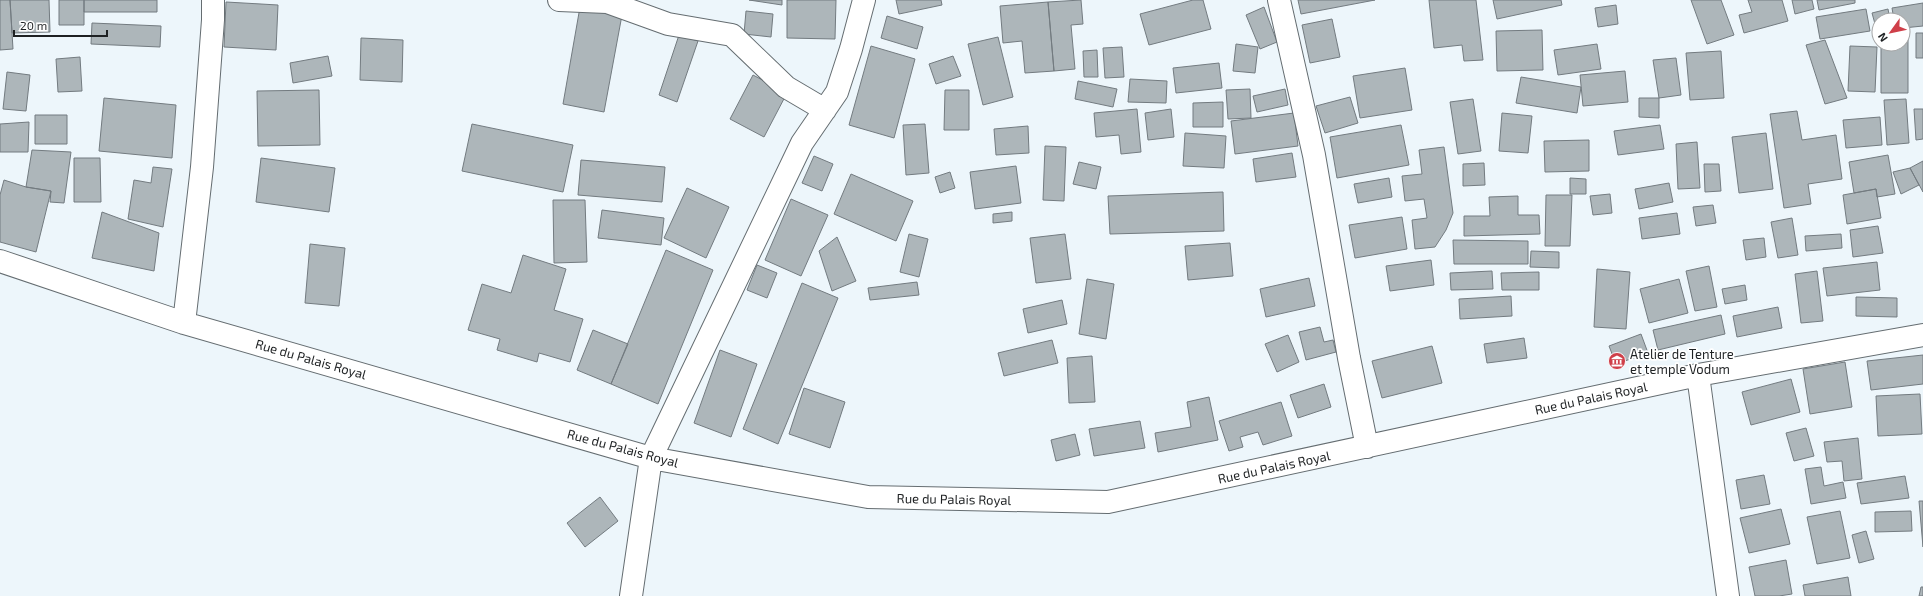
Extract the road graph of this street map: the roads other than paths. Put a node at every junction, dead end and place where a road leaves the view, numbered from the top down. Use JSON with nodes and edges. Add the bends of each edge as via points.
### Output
{"nodes":[{"id":1,"x":213,"y":0,"type":"edge"},
{"id":2,"x":559,"y":0,"type":"edge"},
{"id":3,"x":864,"y":0,"type":"edge"},
{"id":4,"x":1279,"y":0,"type":"edge"},
{"id":5,"x":825,"y":110,"type":"junction"},
{"id":6,"x":0,"y":262,"type":"edge"},
{"id":7,"x":184,"y":323,"type":"junction"},
{"id":8,"x":1923,"y":335,"type":"edge"},
{"id":9,"x":1698,"y":375,"type":"junction"},
{"id":10,"x":1367,"y":447,"type":"junction"},
{"id":11,"x":651,"y":458,"type":"junction"},
{"id":12,"x":631,"y":596,"type":"edge"},
{"id":13,"x":1728,"y":596,"type":"edge"}],
"edges":[{"from":1,"to":7,"type":"street","via":[[202,167]]},
{"from":2,"to":5,"type":"street","via":[[608,2],[668,24],[732,36],[786,88]]},
{"from":3,"to":5,"type":"street","via":[[837,92]]},
{"from":4,"to":10,"type":"street","via":[[1314,156]]},
{"from":5,"to":11,"type":"street","via":[[802,143]]},
{"from":6,"to":7,"type":"street","name":"Rue du Palais Royal"},
{"from":7,"to":11,"type":"street","name":"Rue du Palais Royal"},
{"from":8,"to":9,"type":"street","name":"Rue du Palais Royal"},
{"from":9,"to":10,"type":"street","name":"Rue du Palais Royal"},
{"from":9,"to":13,"type":"street"},
{"from":10,"to":11,"type":"street","name":"Rue du Palais Royal","via":[[1108,502],[868,497]]},
{"from":11,"to":12,"type":"street"}]}
